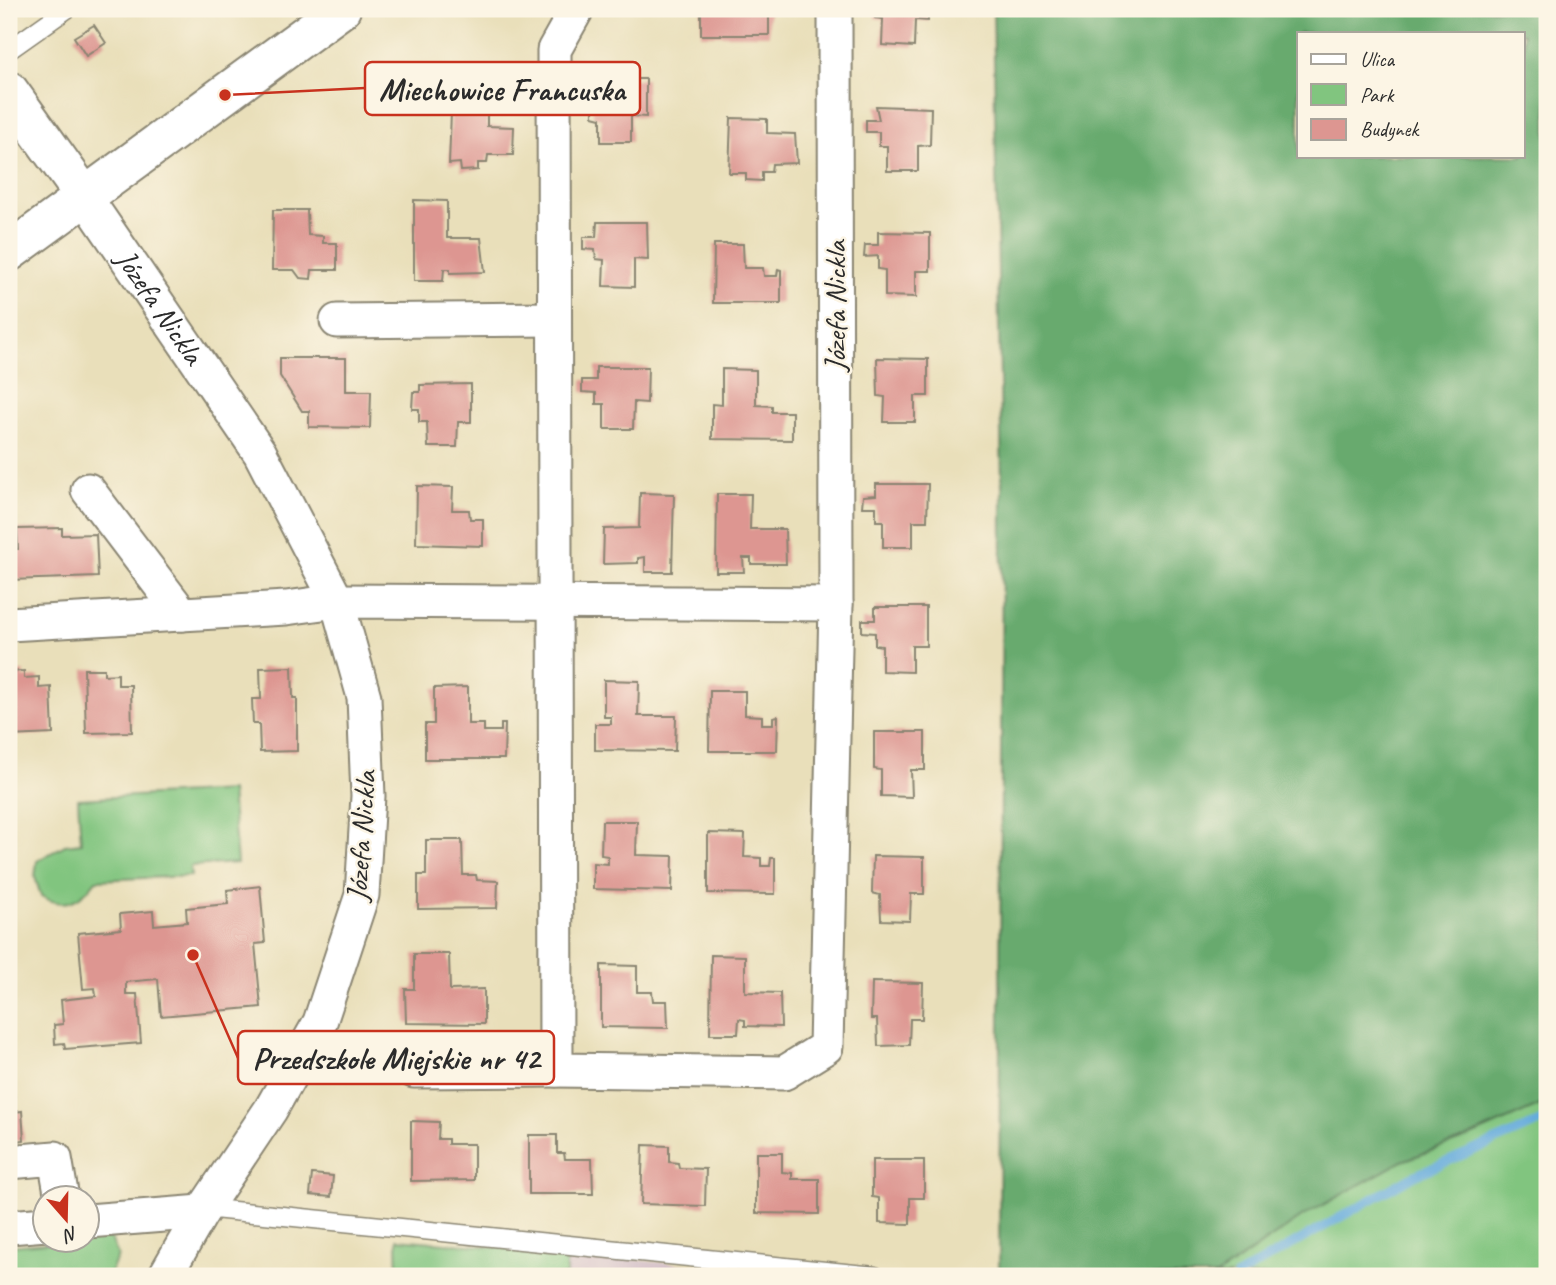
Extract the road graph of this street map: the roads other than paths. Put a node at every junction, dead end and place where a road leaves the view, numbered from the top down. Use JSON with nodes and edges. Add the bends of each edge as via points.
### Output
{"nodes":[{"id":1,"x":67,"y":9,"type":"edge"},
{"id":2,"x":341,"y":9,"type":"edge"},
{"id":3,"x":577,"y":9,"type":"edge"},
{"id":4,"x":835,"y":9,"type":"edge"},
{"id":5,"x":9,"y":50,"type":"edge"},
{"id":6,"x":9,"y":91,"type":"edge"},
{"id":7,"x":85,"y":197,"type":"junction"},
{"id":8,"x":9,"y":253,"type":"edge"},
{"id":9,"x":554,"y":319,"type":"junction"},
{"id":10,"x":337,"y":321,"type":"dead end"},
{"id":11,"x":88,"y":491,"type":"dead end"},
{"id":12,"x":337,"y":601,"type":"junction"},
{"id":13,"x":553,"y":603,"type":"junction"},
{"id":14,"x":836,"y":604,"type":"junction"},
{"id":15,"x":182,"y":614,"type":"junction"},
{"id":16,"x":9,"y":624,"type":"edge"},
{"id":17,"x":556,"y":1070,"type":"junction"},
{"id":18,"x":414,"y":1071,"type":"dead end"},
{"id":19,"x":9,"y":1162,"type":"edge"},
{"id":20,"x":60,"y":1184,"type":"edge"},
{"id":21,"x":203,"y":1210,"type":"junction"},
{"id":22,"x":102,"y":1220,"type":"edge"},
{"id":23,"x":32,"y":1225,"type":"edge"},
{"id":24,"x":9,"y":1227,"type":"edge"},
{"id":25,"x":166,"y":1276,"type":"edge"},
{"id":26,"x":875,"y":1276,"type":"edge"}],
"edges":[{"from":1,"to":5,"type":"lane"},
{"from":2,"to":7,"type":"main road"},
{"from":3,"to":9,"type":"street","via":[[554,50]]},
{"from":4,"to":14,"type":"street","name":"Józefa Nickla"},
{"from":6,"to":7,"type":"main road"},
{"from":7,"to":8,"type":"main road"},
{"from":7,"to":12,"type":"street","name":"Józefa Nickla","via":[[260,453]]},
{"from":9,"to":10,"type":"street"},
{"from":9,"to":13,"type":"street"},
{"from":11,"to":15,"type":"street"},
{"from":12,"to":13,"type":"street"},
{"from":12,"to":15,"type":"street"},
{"from":12,"to":21,"type":"street","name":"Józefa Nickla","via":[[364,697],[369,796],[362,895],[320,1022],[271,1109]]},
{"from":13,"to":14,"type":"street"},
{"from":13,"to":17,"type":"street"},
{"from":14,"to":17,"type":"street","name":"Józefa Nickla","via":[[825,1047],[784,1073]]},
{"from":15,"to":16,"type":"street"},
{"from":17,"to":18,"type":"street","name":"Józefa Nickla"},
{"from":19,"to":20,"type":"street","via":[[55,1158]]},
{"from":21,"to":22,"type":"street"},
{"from":21,"to":25,"type":"street","name":"Józefa Nickla"},
{"from":21,"to":26,"type":"lane"},
{"from":23,"to":24,"type":"street"}]}
